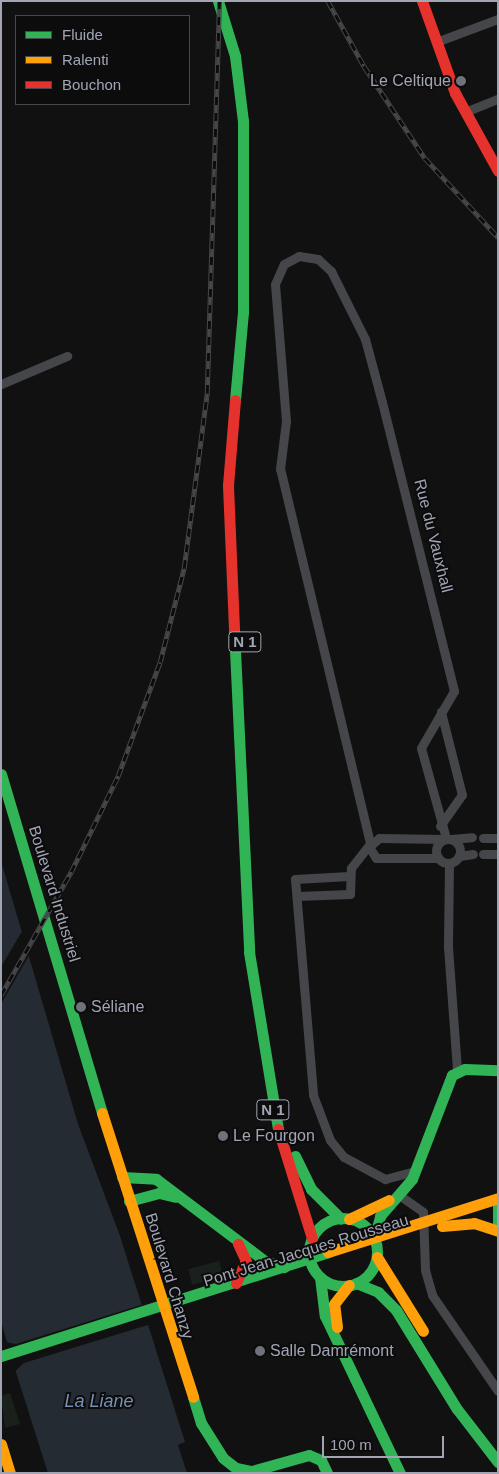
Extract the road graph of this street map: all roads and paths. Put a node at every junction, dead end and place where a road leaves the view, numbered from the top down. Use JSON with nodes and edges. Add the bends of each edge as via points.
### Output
{"nodes":[{"id":1,"x":218,"y":1,"type":"edge"},
{"id":2,"x":231,"y":1,"type":"edge"},
{"id":3,"x":422,"y":1,"type":"edge"},
{"id":4,"x":498,"y":19,"type":"edge"},
{"id":5,"x":436,"y":42,"type":"junction"},
{"id":6,"x":243,"y":65,"type":"junction"},
{"id":7,"x":498,"y":99,"type":"edge"},
{"id":8,"x":465,"y":112,"type":"junction"},
{"id":9,"x":498,"y":171,"type":"edge"},
{"id":10,"x":67,"y":356,"type":"dead end"},
{"id":11,"x":1,"y":384,"type":"edge"},
{"id":12,"x":441,"y":712,"type":"junction"},
{"id":13,"x":1,"y":774,"type":"edge"},
{"id":14,"x":1,"y":801,"type":"edge"},
{"id":15,"x":440,"y":826,"type":"junction"},
{"id":16,"x":472,"y":837,"type":"dead end"},
{"id":17,"x":483,"y":838,"type":"dead end"},
{"id":18,"x":498,"y":838,"type":"edge"},
{"id":19,"x":447,"y":839,"type":"junction"},
{"id":20,"x":370,"y":844,"type":"junction"},
{"id":21,"x":473,"y":854,"type":"dead end"},
{"id":22,"x":483,"y":854,"type":"dead end"},
{"id":23,"x":498,"y":854,"type":"edge"},
{"id":24,"x":458,"y":856,"type":"junction"},
{"id":25,"x":438,"y":858,"type":"junction"},
{"id":26,"x":449,"y":863,"type":"junction"},
{"id":27,"x":349,"y":876,"type":"junction"},
{"id":28,"x":296,"y":896,"type":"junction"},
{"id":29,"x":62,"y":983,"type":"junction"},
{"id":30,"x":498,"y":1070,"type":"edge"},
{"id":31,"x":457,"y":1071,"type":"junction"},
{"id":32,"x":414,"y":1171,"type":"junction"},
{"id":33,"x":122,"y":1177,"type":"junction"},
{"id":34,"x":399,"y":1196,"type":"junction"},
{"id":35,"x":498,"y":1198,"type":"edge"},
{"id":36,"x":129,"y":1201,"type":"junction"},
{"id":37,"x":183,"y":1201,"type":"junction"},
{"id":38,"x":498,"y":1204,"type":"edge"},
{"id":39,"x":345,"y":1219,"type":"junction"},
{"id":40,"x":448,"y":1221,"type":"junction"},
{"id":41,"x":498,"y":1230,"type":"edge"},
{"id":42,"x":312,"y":1238,"type":"junction"},
{"id":43,"x":233,"y":1239,"type":"junction"},
{"id":44,"x":374,"y":1239,"type":"junction"},
{"id":45,"x":377,"y":1257,"type":"junction"},
{"id":46,"x":288,"y":1267,"type":"junction"},
{"id":47,"x":320,"y":1277,"type":"junction"},
{"id":48,"x":236,"y":1283,"type":"junction"},
{"id":49,"x":353,"y":1284,"type":"junction"},
{"id":50,"x":1,"y":1356,"type":"edge"},
{"id":51,"x":1,"y":1363,"type":"edge"},
{"id":52,"x":498,"y":1392,"type":"edge"},
{"id":53,"x":1,"y":1444,"type":"edge"},
{"id":54,"x":498,"y":1446,"type":"edge"},
{"id":55,"x":498,"y":1462,"type":"edge"},
{"id":56,"x":10,"y":1473,"type":"edge"},
{"id":57,"x":327,"y":1473,"type":"edge"},
{"id":58,"x":400,"y":1473,"type":"edge"},
{"id":59,"x":406,"y":1473,"type":"edge"}],
"edges":[{"from":1,"to":6,"type":"main road","number":"N 1"},
{"from":2,"to":6,"type":"main road","number":"N 1"},
{"from":3,"to":5,"type":"main road"},
{"from":4,"to":5,"type":"street"},
{"from":5,"to":8,"type":"main road"},
{"from":6,"to":39,"type":"main road","number":"N 1","via":[[254,133],[254,316],[238,483],[261,969],[274,1060],[296,1157],[311,1189]]},
{"from":6,"to":42,"type":"main road","number":"N 1","via":[[244,295],[228,485],[249,952],[274,1115]]},
{"from":7,"to":8,"type":"street"},
{"from":8,"to":9,"type":"main road"},
{"from":10,"to":11,"type":"street"},
{"from":12,"to":15,"type":"street","name":"Rue du Vauxhall","via":[[421,748]]},
{"from":12,"to":15,"type":"street","via":[[462,795]]},
{"from":12,"to":20,"type":"street","name":"Rue du Vauxhall","via":[[454,691],[369,352],[332,271],[318,259],[292,259],[276,280],[286,421],[280,469]]},
{"from":13,"to":29,"type":"main road","name":"Boulevard Industriel"},
{"from":14,"to":29,"type":"main road","name":"Boulevard Industriel","via":[[49,955]]},
{"from":15,"to":19,"type":"street","name":"Rue du Vauxhall"},
{"from":16,"to":19,"type":"street"},
{"from":17,"to":18,"type":"street"},
{"from":19,"to":20,"type":"street","via":[[379,838]]},
{"from":19,"to":24,"type":"street","via":[[459,846]]},
{"from":19,"to":25,"type":"street","via":[[436,846]]},
{"from":20,"to":25,"type":"street","via":[[376,858]]},
{"from":20,"to":27,"type":"street"},
{"from":21,"to":24,"type":"street"},
{"from":22,"to":23,"type":"street"},
{"from":24,"to":26,"type":"street"},
{"from":25,"to":26,"type":"street"},
{"from":26,"to":31,"type":"street","via":[[448,948]]},
{"from":27,"to":28,"type":"street","via":[[295,879]]},
{"from":27,"to":28,"type":"street","via":[[350,894]]},
{"from":28,"to":32,"type":"street","via":[[310,1082],[322,1123],[340,1154],[375,1174],[393,1179]]},
{"from":29,"to":33,"type":"main road","name":"Boulevard Chanzy"},
{"from":30,"to":31,"type":"main road"},
{"from":31,"to":32,"type":"main road","via":[[448,1083]]},
{"from":32,"to":34,"type":"main road"},
{"from":33,"to":36,"type":"main road","name":"Boulevard Chanzy"},
{"from":33,"to":37,"type":"main road","via":[[152,1177]]},
{"from":34,"to":39,"type":"main road"},
{"from":34,"to":44,"type":"main road","via":[[380,1216]]},
{"from":34,"to":52,"type":"street","via":[[423,1212],[425,1270],[432,1295]]},
{"from":35,"to":40,"type":"main road"},
{"from":36,"to":37,"type":"main road","via":[[159,1193]]},
{"from":36,"to":57,"type":"main road","name":"Boulevard Chanzy","via":[[193,1406],[219,1453],[232,1466],[248,1471],[312,1455],[323,1462]]},
{"from":37,"to":43,"type":"main road"},
{"from":38,"to":41,"type":"main road"},
{"from":39,"to":42,"type":"main road","via":[[325,1224]]},
{"from":39,"to":44,"type":"main road","via":[[364,1226]]},
{"from":40,"to":41,"type":"main road","via":[[478,1223]]},
{"from":40,"to":46,"type":"main road","name":"Pont Jean-Jacques Rousseau"},
{"from":40,"to":51,"type":"main road","name":"Pont Jean-Jacques Rousseau"},
{"from":42,"to":47,"type":"main road","via":[[310,1259]]},
{"from":43,"to":46,"type":"main road","via":[[268,1263]]},
{"from":43,"to":48,"type":"main road","via":[[246,1261]]},
{"from":44,"to":45,"type":"main road"},
{"from":45,"to":49,"type":"main road","via":[[370,1273]]},
{"from":45,"to":54,"type":"main road","via":[[461,1397]]},
{"from":46,"to":48,"type":"main road","name":"Pont Jean-Jacques Rousseau"},
{"from":47,"to":49,"type":"main road"},
{"from":47,"to":58,"type":"main road","via":[[325,1316]]},
{"from":48,"to":50,"type":"main road","name":"Pont Jean-Jacques Rousseau"},
{"from":49,"to":55,"type":"main road","via":[[378,1292],[399,1314],[451,1401]]},
{"from":49,"to":59,"type":"main road","via":[[335,1301],[335,1322]]},
{"from":53,"to":56,"type":"main road"}]}
